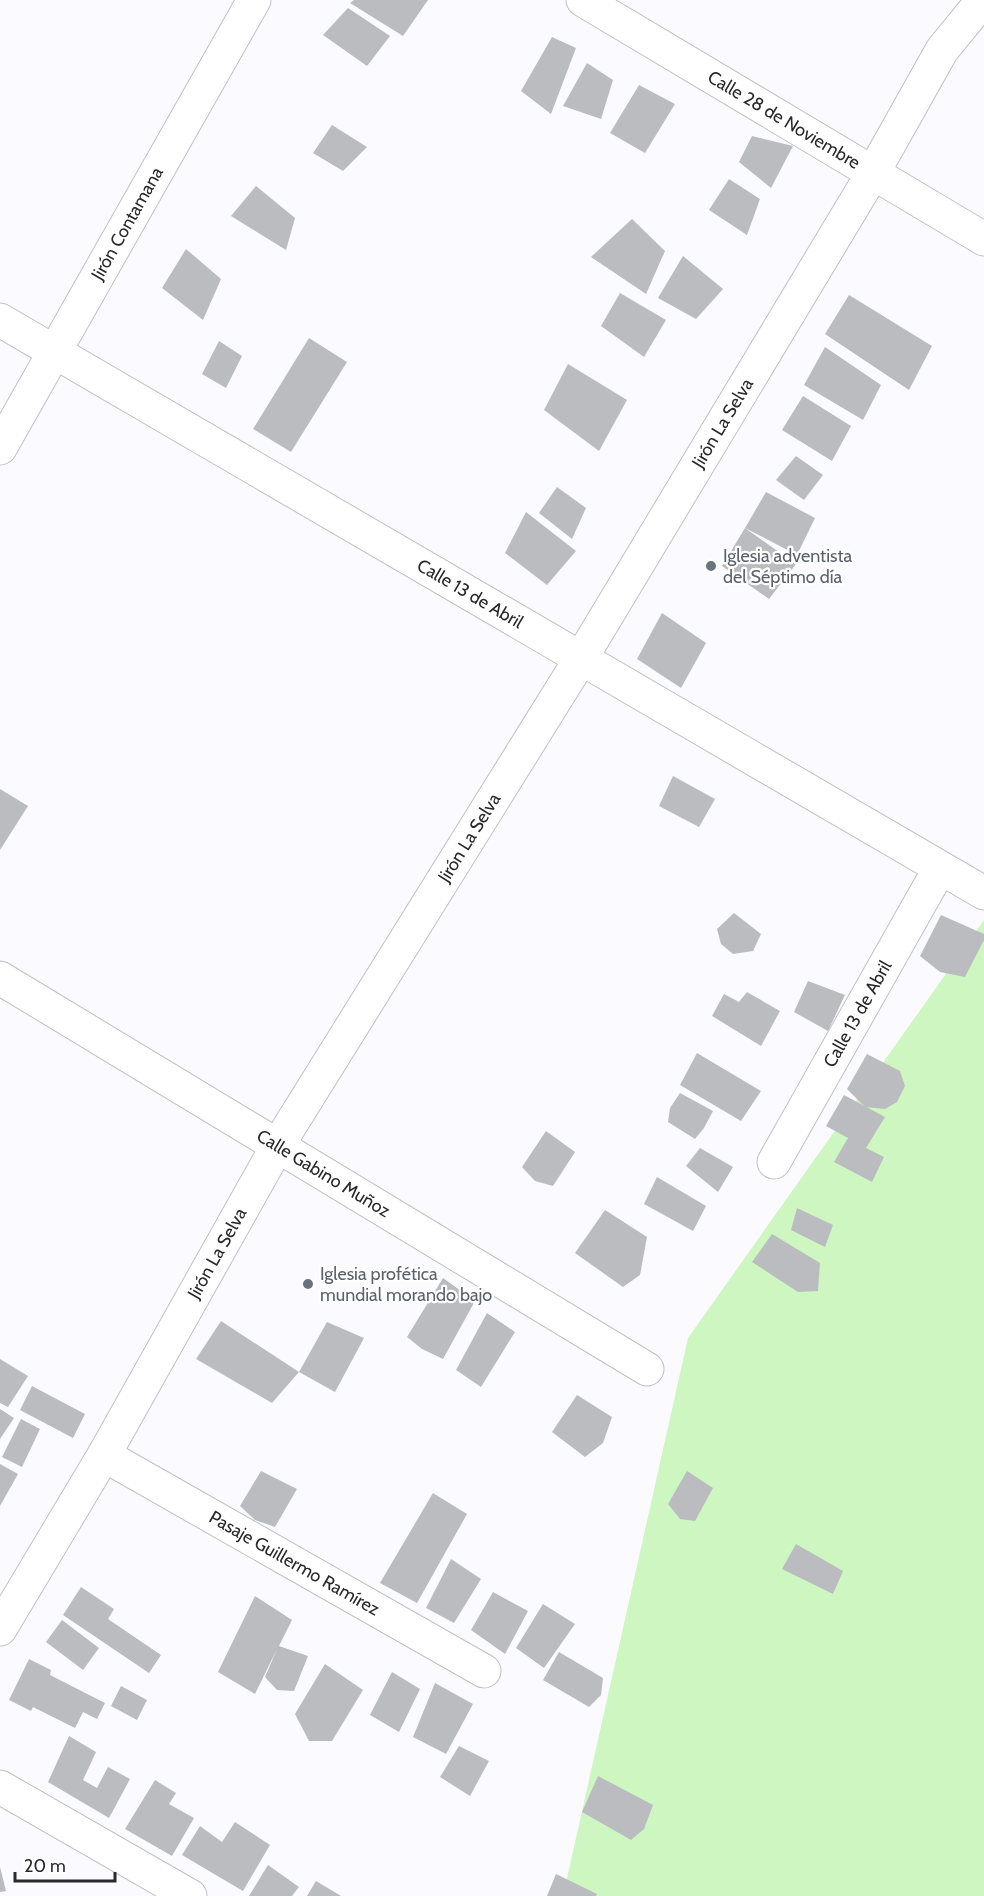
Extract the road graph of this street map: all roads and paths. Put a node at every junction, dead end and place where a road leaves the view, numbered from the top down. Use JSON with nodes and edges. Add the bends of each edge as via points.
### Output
{"nodes":[{"id":1,"x":254,"y":0,"type":"edge"},
{"id":2,"x":583,"y":0,"type":"edge"},
{"id":3,"x":983,"y":0,"type":"edge"},
{"id":4,"x":873,"y":173,"type":"junction"},
{"id":5,"x":984,"y":238,"type":"edge"},
{"id":6,"x":0,"y":320,"type":"edge"},
{"id":7,"x":55,"y":353,"type":"junction"},
{"id":8,"x":0,"y":448,"type":"edge"},
{"id":9,"x":580,"y":660,"type":"junction"},
{"id":10,"x":940,"y":868,"type":"junction"},
{"id":11,"x":984,"y":893,"type":"edge"},
{"id":12,"x":0,"y":978,"type":"edge"},
{"id":13,"x":278,"y":1145,"type":"junction"},
{"id":14,"x":774,"y":1162,"type":"dead end"},
{"id":15,"x":647,"y":1369,"type":"dead end"},
{"id":16,"x":104,"y":1455,"type":"junction"},
{"id":17,"x":0,"y":1629,"type":"edge"},
{"id":18,"x":484,"y":1671,"type":"dead end"},
{"id":19,"x":0,"y":1787,"type":"edge"},
{"id":20,"x":190,"y":1896,"type":"edge"}],
"edges":[{"from":1,"to":7,"type":"street","name":"Jirón Contamana"},
{"from":2,"to":4,"type":"street","name":"Calle 28 de Noviembre"},
{"from":3,"to":4,"type":"street","name":"Jirón La Selva","via":[[942,50]]},
{"from":4,"to":5,"type":"street","name":"Calle 28 de Noviembre"},
{"from":4,"to":9,"type":"street","name":"Jirón La Selva"},
{"from":6,"to":7,"type":"street","name":"Calle 13 de Abril"},
{"from":7,"to":8,"type":"street","name":"Jirón Contamana"},
{"from":7,"to":9,"type":"street","name":"Calle 13 de Abril"},
{"from":9,"to":10,"type":"street","name":"Calle 13 de Abril"},
{"from":9,"to":13,"type":"street","name":"Jirón La Selva"},
{"from":10,"to":11,"type":"street","name":"Calle 13 de Abril"},
{"from":10,"to":14,"type":"street","name":"Calle 13 de Abril"},
{"from":12,"to":13,"type":"street","name":"Calle Gabino Muñoz"},
{"from":13,"to":15,"type":"street","name":"Calle Gabino Muñoz"},
{"from":13,"to":16,"type":"street","name":"Jirón La Selva"},
{"from":16,"to":17,"type":"street","name":"Jirón La Selva"},
{"from":16,"to":18,"type":"street","name":"Pasaje Guillermo Ramírez"},
{"from":19,"to":20,"type":"street"}]}
